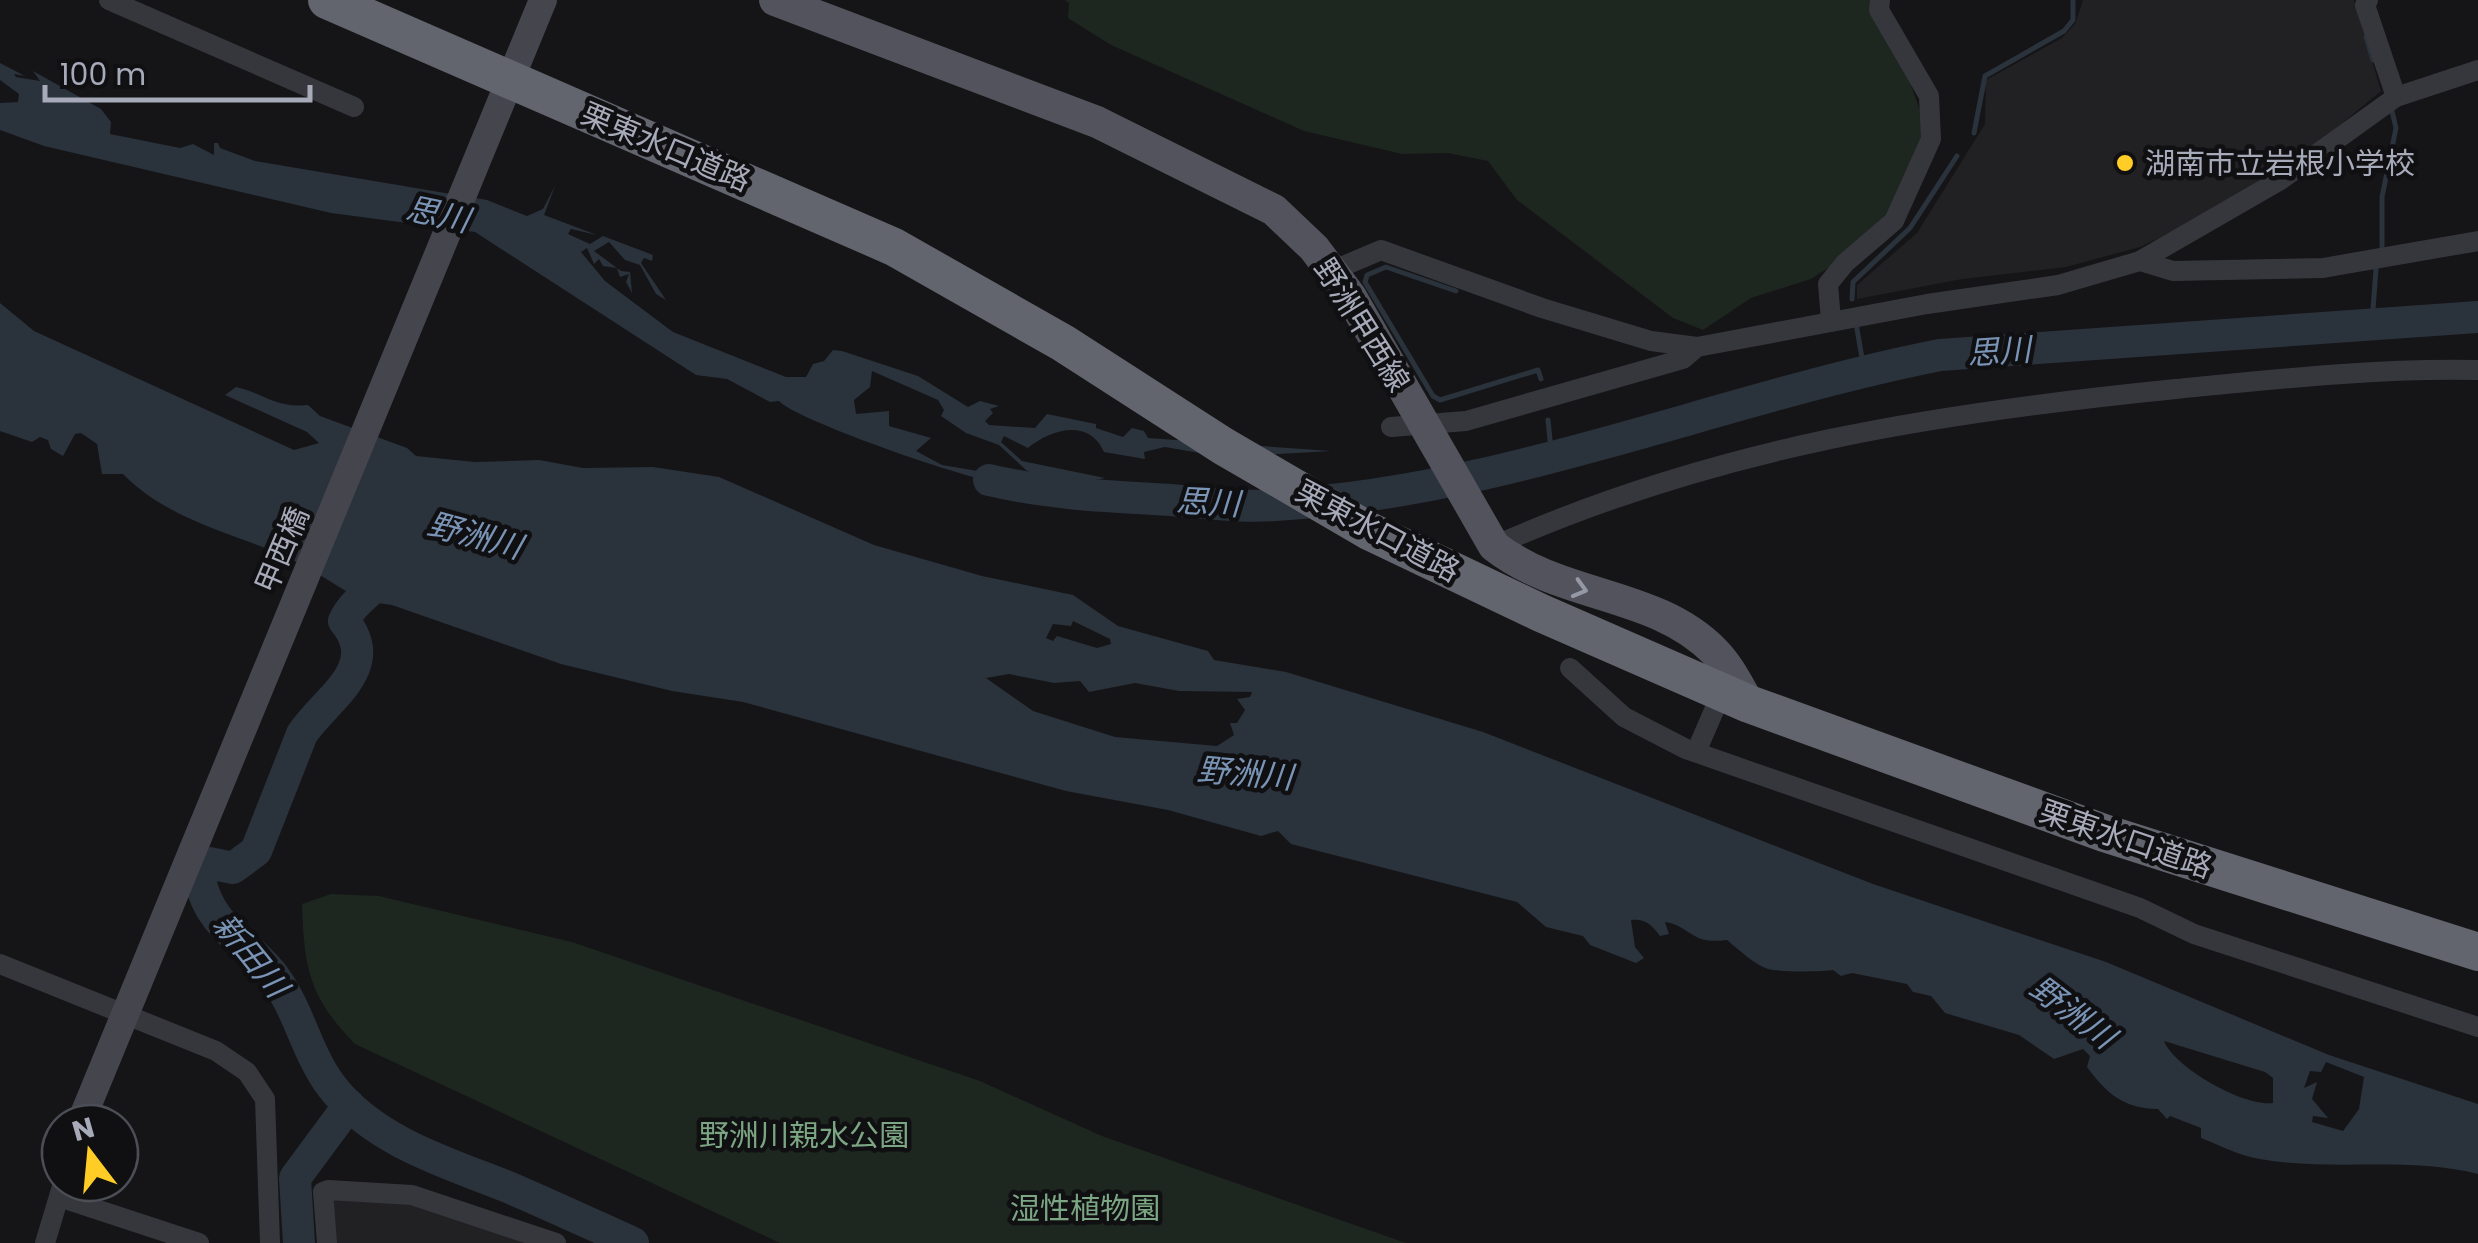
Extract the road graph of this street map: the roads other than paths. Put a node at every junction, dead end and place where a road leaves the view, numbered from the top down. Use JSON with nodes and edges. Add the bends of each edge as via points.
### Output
{"nodes":[{"id":1,"x":110,"y":0,"type":"edge"},
{"id":2,"x":327,"y":0,"type":"edge"},
{"id":3,"x":542,"y":0,"type":"edge"},
{"id":4,"x":776,"y":0,"type":"edge"},
{"id":5,"x":1880,"y":0,"type":"edge"},
{"id":6,"x":2368,"y":0,"type":"edge"},
{"id":7,"x":2478,"y":70,"type":"edge"},
{"id":8,"x":511,"y":82,"type":"junction"},
{"id":9,"x":2396,"y":97,"type":"junction"},
{"id":10,"x":354,"y":107,"type":"dead end"},
{"id":11,"x":2478,"y":241,"type":"edge"},
{"id":12,"x":2140,"y":262,"type":"junction"},
{"id":13,"x":1334,"y":270,"type":"junction"},
{"id":14,"x":1831,"y":321,"type":"junction"},
{"id":15,"x":1697,"y":347,"type":"junction"},
{"id":16,"x":2478,"y":370,"type":"edge"},
{"id":17,"x":1413,"y":427,"type":"junction"},
{"id":18,"x":1492,"y":543,"type":"junction"},
{"id":19,"x":1570,"y":668,"type":"dead end"},
{"id":20,"x":1735,"y":698,"type":"junction"},
{"id":21,"x":1696,"y":752,"type":"junction"},
{"id":22,"x":2478,"y":952,"type":"edge"},
{"id":23,"x":0,"y":964,"type":"edge"},
{"id":24,"x":124,"y":1012,"type":"junction"},
{"id":25,"x":2478,"y":1027,"type":"edge"},
{"id":26,"x":88,"y":1103,"type":"edge"},
{"id":27,"x":57,"y":1203,"type":"edge"},
{"id":28,"x":91,"y":1203,"type":"edge"},
{"id":29,"x":171,"y":1238,"type":"edge"},
{"id":30,"x":44,"y":1243,"type":"edge"},
{"id":31,"x":199,"y":1243,"type":"edge"},
{"id":32,"x":270,"y":1243,"type":"edge"},
{"id":33,"x":327,"y":1243,"type":"edge"},
{"id":34,"x":556,"y":1243,"type":"edge"}],
"edges":[{"from":1,"to":10,"type":"street"},
{"from":2,"to":8,"type":"highway","name":"栗東水口道路"},
{"from":3,"to":8,"type":"street","name":"甲西橋"},
{"from":4,"to":13,"type":"main road","name":"野洲甲西線","via":[[1029,95],[1206,172],[1274,210]]},
{"from":5,"to":14,"type":"street","via":[[1879,10],[1928,96],[1931,139],[1894,221],[1828,284]]},
{"from":6,"to":9,"type":"street"},
{"from":7,"to":9,"type":"street"},
{"from":8,"to":20,"type":"highway","name":"栗東水口道路","via":[[894,246],[1369,531]]},
{"from":8,"to":24,"type":"street","name":"甲西橋"},
{"from":9,"to":12,"type":"street","via":[[2282,179]]},
{"from":11,"to":12,"type":"street","via":[[2323,268],[2173,271]]},
{"from":12,"to":14,"type":"street","via":[[2058,285]]},
{"from":13,"to":15,"type":"street","via":[[1381,250],[1542,308],[1651,341]]},
{"from":13,"to":17,"type":"main road","name":"野洲甲西線"},
{"from":14,"to":15,"type":"street"},
{"from":15,"to":17,"type":"street","via":[[1683,359],[1560,396]]},
{"from":16,"to":18,"type":"street","via":[[2409,368],[2279,379],[1928,418],[1683,475]]},
{"from":17,"to":18,"type":"main road","name":"野洲甲西線"},
{"from":18,"to":20,"type":"main road","name":"野洲甲西線","one_way":true,"via":[[1522,568],[1635,605],[1692,633],[1716,653]]},
{"from":19,"to":21,"type":"street","via":[[1624,718]]},
{"from":20,"to":21,"type":"street"},
{"from":20,"to":22,"type":"highway","name":"栗東水口道路","via":[[2104,834]]},
{"from":21,"to":25,"type":"street","via":[[2123,902],[2194,934]]},
{"from":23,"to":24,"type":"street"},
{"from":24,"to":26,"type":"street","name":"甲西橋"},
{"from":24,"to":32,"type":"street","via":[[216,1051],[246,1072],[266,1099]]},
{"from":27,"to":30,"type":"street"},
{"from":28,"to":29,"type":"street"},
{"from":29,"to":31,"type":"street"},
{"from":33,"to":34,"type":"street","via":[[328,1190],[412,1195]]}]}
